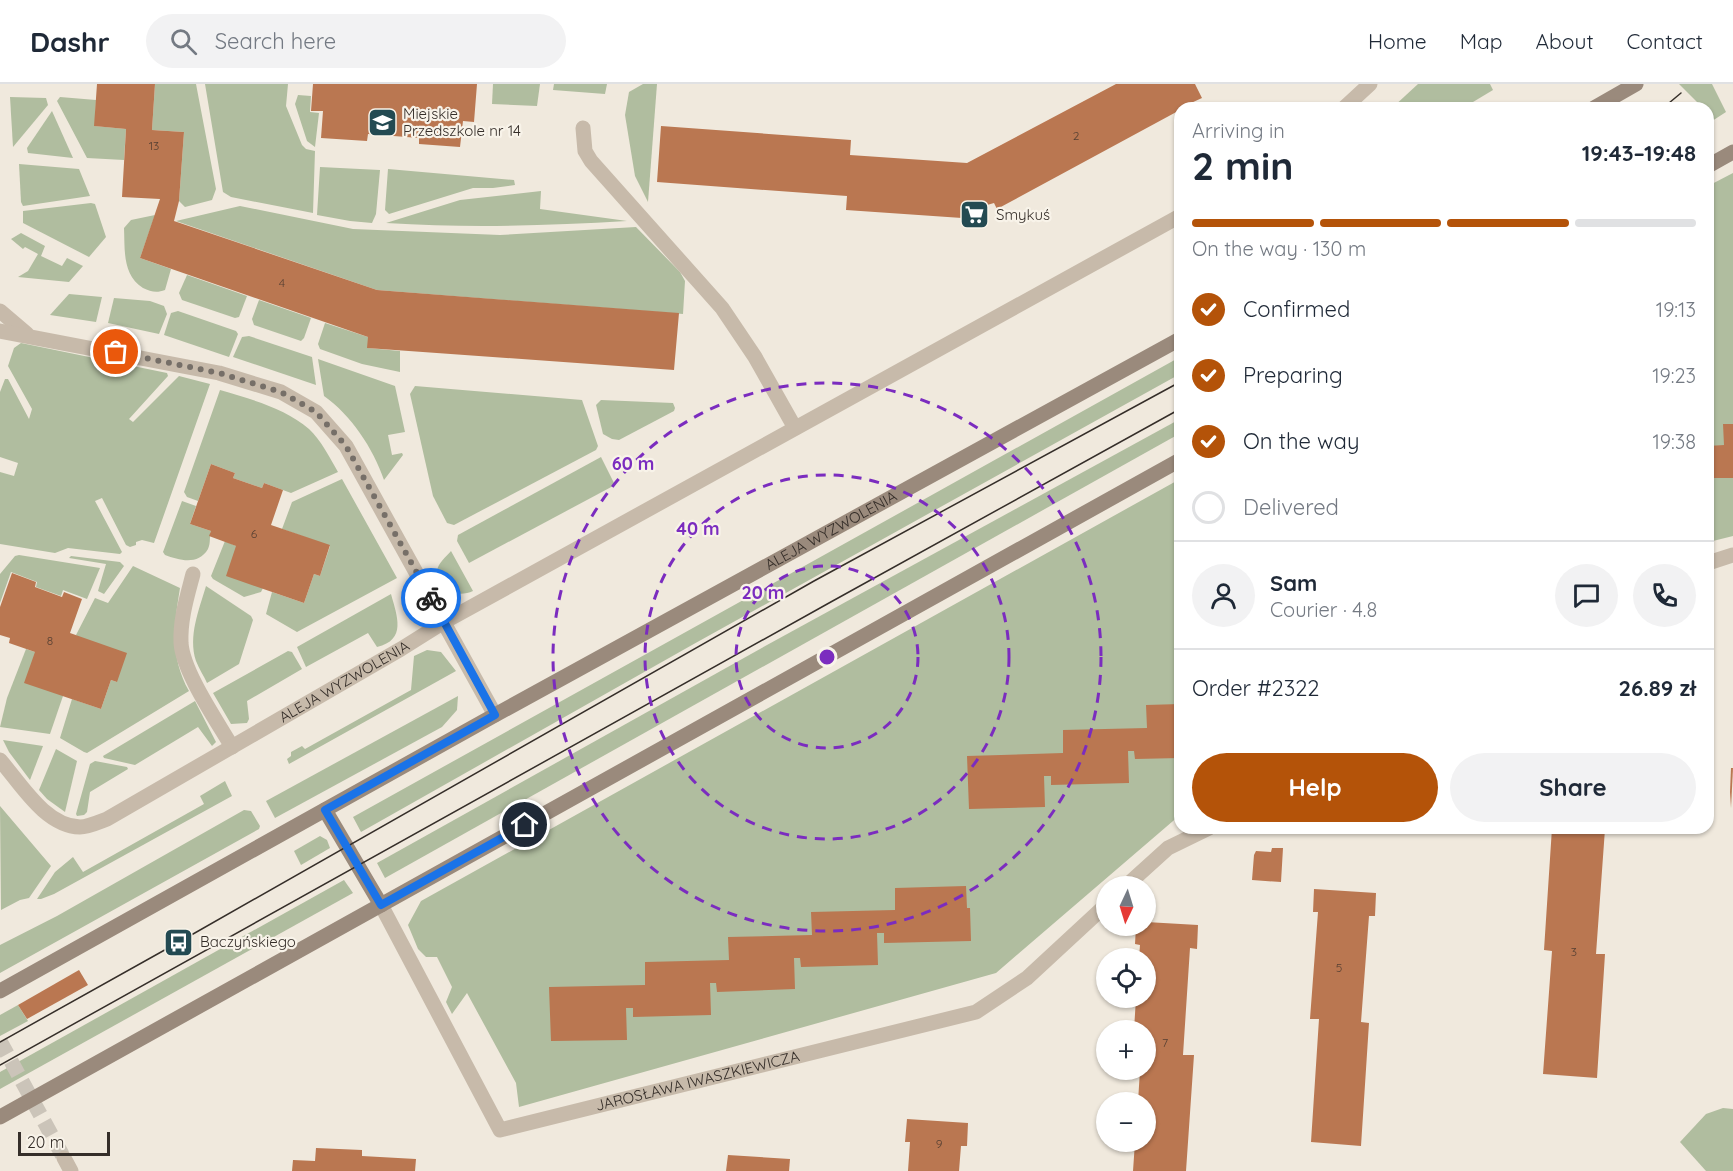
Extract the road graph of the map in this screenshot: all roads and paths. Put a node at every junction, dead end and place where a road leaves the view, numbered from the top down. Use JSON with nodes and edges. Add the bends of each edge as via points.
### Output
{"nodes":[{"id":1,"x":1370,"y":84,"type":"edge"},
{"id":2,"x":1636,"y":84,"type":"edge"},
{"id":3,"x":1350,"y":102,"type":"edge"},
{"id":4,"x":1604,"y":102,"type":"edge"},
{"id":5,"x":583,"y":128,"type":"dead end"},
{"id":6,"x":1733,"y":152,"type":"edge"},
{"id":7,"x":1714,"y":163,"type":"edge"},
{"id":8,"x":1174,"y":219,"type":"edge"},
{"id":9,"x":0,"y":311,"type":"edge"},
{"id":10,"x":0,"y":331,"type":"edge"},
{"id":11,"x":29,"y":336,"type":"junction"},
{"id":12,"x":1174,"y":342,"type":"edge"},
{"id":13,"x":795,"y":428,"type":"junction"},
{"id":14,"x":1174,"y":463,"type":"edge"},
{"id":15,"x":1733,"y":555,"type":"edge"},
{"id":16,"x":1714,"y":560,"type":"edge"},
{"id":17,"x":193,"y":574,"type":"dead end"},
{"id":18,"x":444,"y":622,"type":"junction"},
{"id":19,"x":495,"y":715,"type":"junction"},
{"id":20,"x":232,"y":747,"type":"junction"},
{"id":21,"x":0,"y":760,"type":"edge"},
{"id":22,"x":325,"y":810,"type":"junction"},
{"id":23,"x":1197,"y":834,"type":"edge"},
{"id":24,"x":1137,"y":876,"type":"edge"},
{"id":25,"x":381,"y":905,"type":"junction"},
{"id":26,"x":1096,"y":914,"type":"edge"},
{"id":27,"x":0,"y":991,"type":"edge"},
{"id":28,"x":0,"y":1117,"type":"edge"}],
"edges":[{"from":1,"to":3,"type":"street"},
{"from":2,"to":4,"type":"main road"},
{"from":5,"to":13,"type":"street","via":[[585,151],[591,161],[722,308]]},
{"from":6,"to":7,"type":"main road"},
{"from":8,"to":13,"type":"street","name":"ALEJA WYZWOLENIA"},
{"from":9,"to":11,"type":"street"},
{"from":10,"to":11,"type":"street"},
{"from":11,"to":18,"type":"street","via":[[219,373],[281,392],[316,412],[346,446]]},
{"from":12,"to":19,"type":"main road","name":"ALEJA WYZWOLENIA"},
{"from":13,"to":18,"type":"street","name":"ALEJA WYZWOLENIA"},
{"from":14,"to":25,"type":"main road"},
{"from":15,"to":16,"type":"street"},
{"from":17,"to":20,"type":"street","via":[[182,618],[182,645],[191,673]]},
{"from":18,"to":19,"type":"street"},
{"from":18,"to":20,"type":"street","name":"ALEJA WYZWOLENIA"},
{"from":19,"to":22,"type":"main road","name":"ALEJA WYZWOLENIA"},
{"from":20,"to":21,"type":"street","name":"ALEJA WYZWOLENIA","via":[[107,819],[81,827],[57,821]]},
{"from":22,"to":25,"type":"main road"},
{"from":22,"to":27,"type":"main road","name":"ALEJA WYZWOLENIA"},
{"from":23,"to":24,"type":"street","via":[[1168,848]]},
{"from":25,"to":26,"type":"street","name":"JAROSŁAWA IWASZKIEWICZA","via":[[500,1130],[976,1012],[1027,978]]},
{"from":25,"to":28,"type":"main road"}]}
